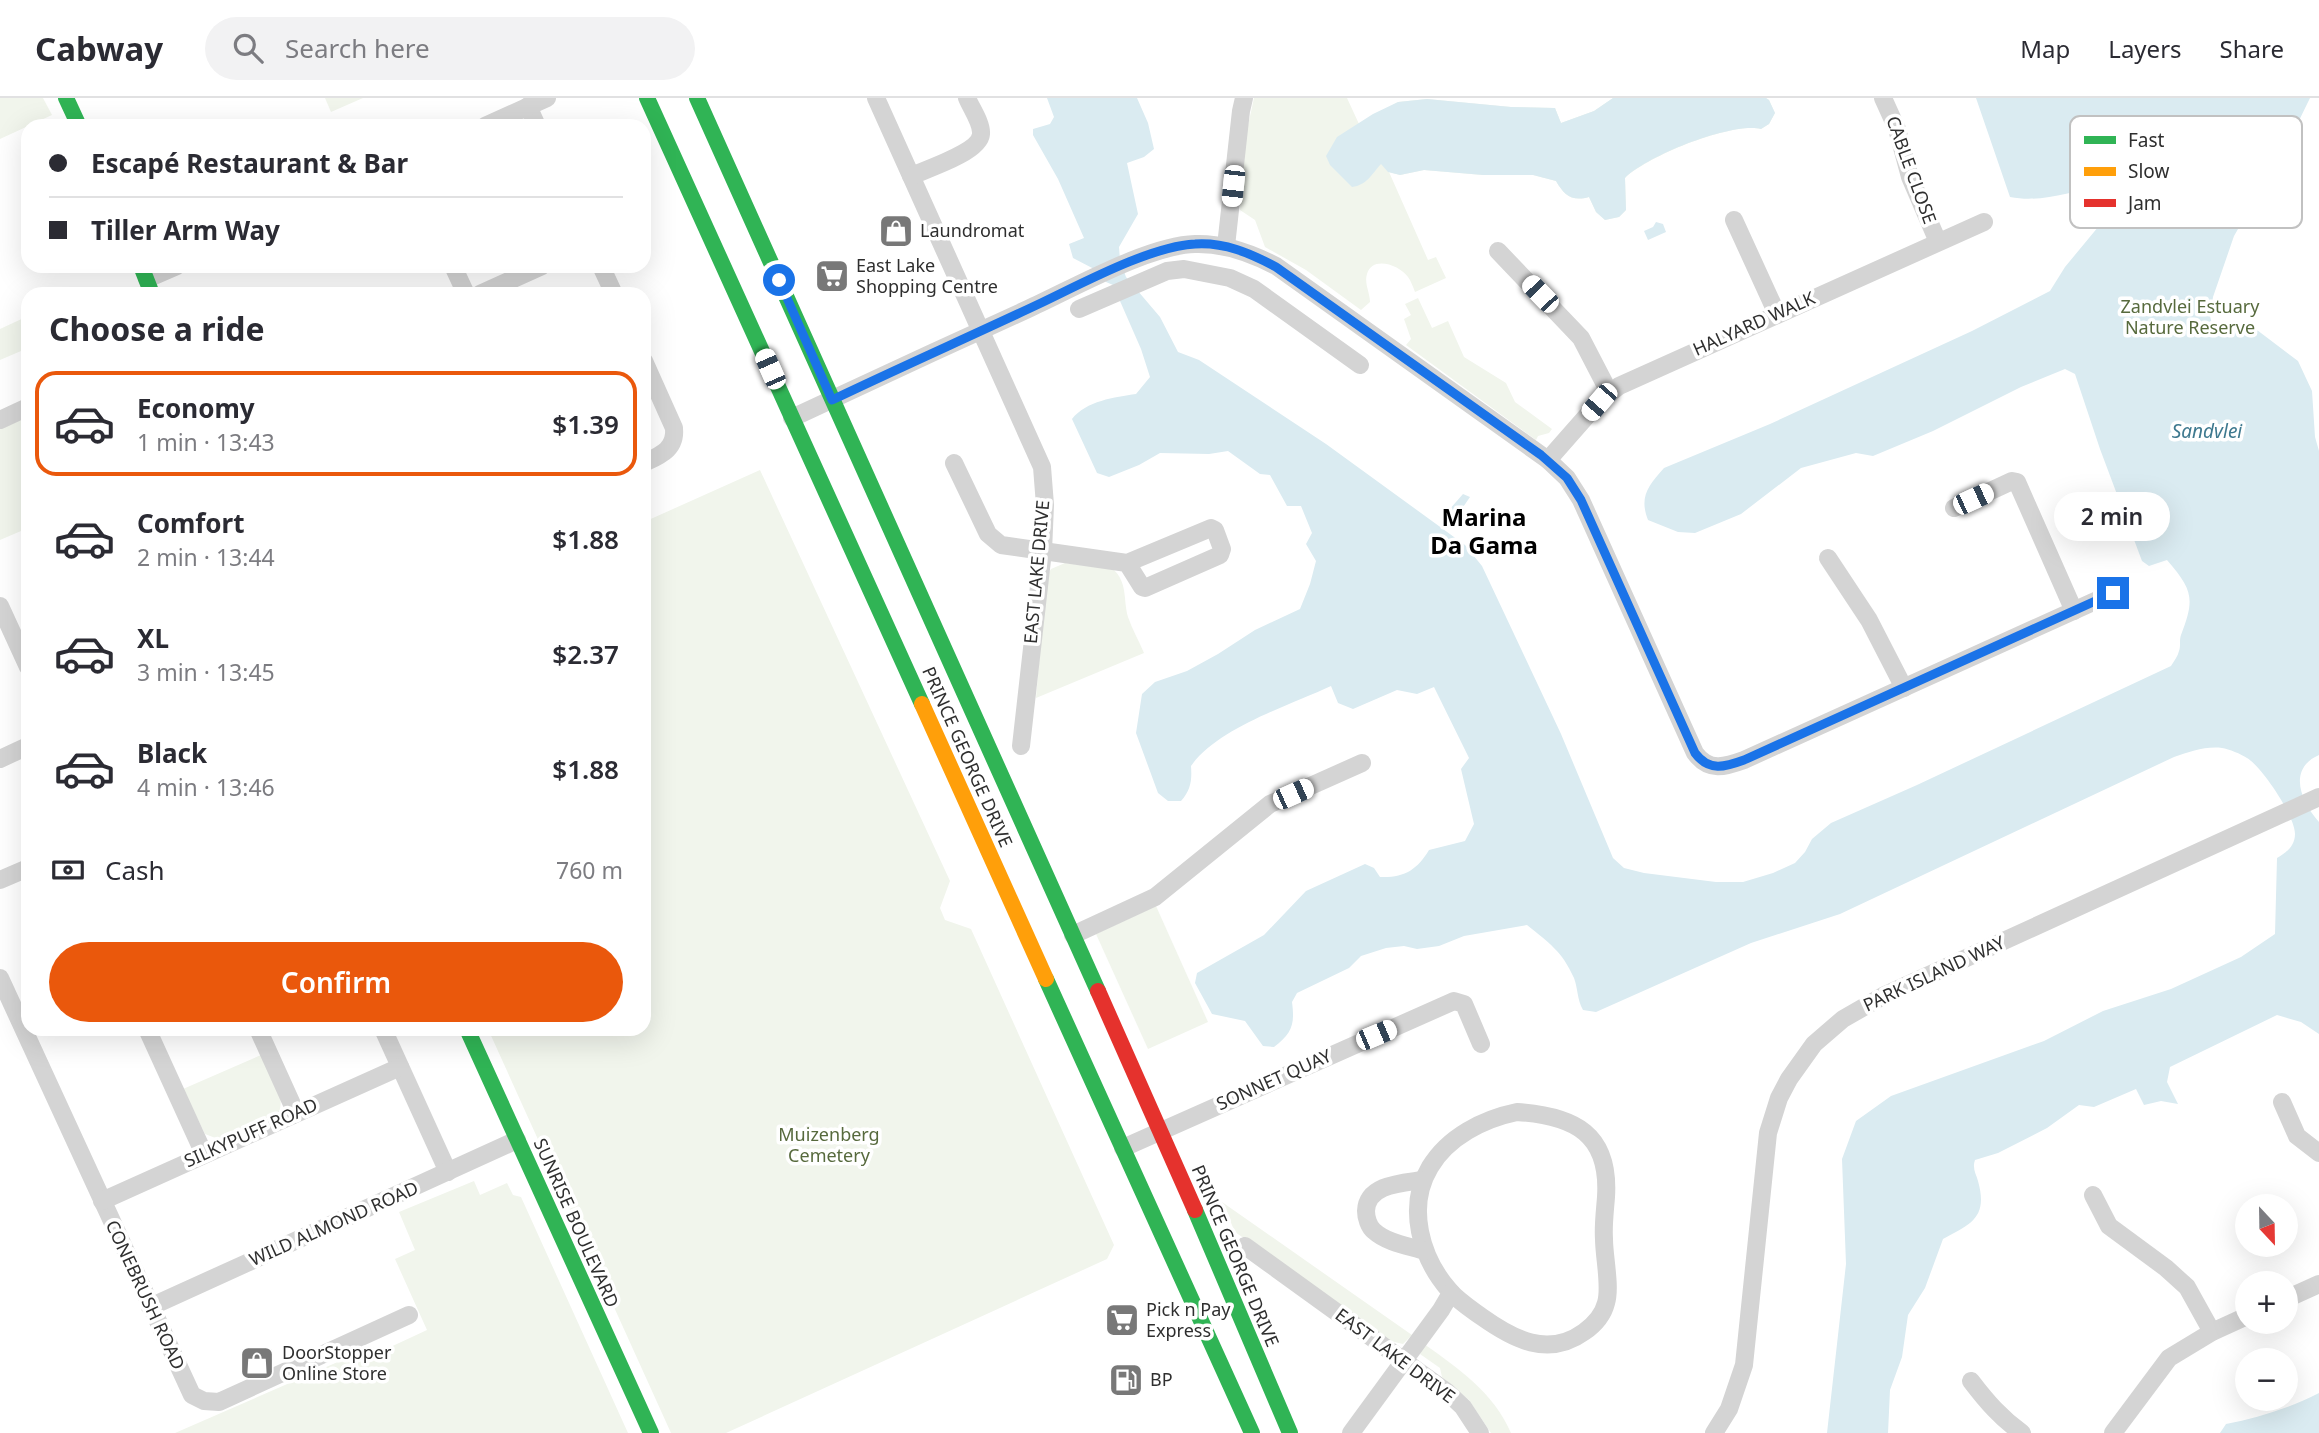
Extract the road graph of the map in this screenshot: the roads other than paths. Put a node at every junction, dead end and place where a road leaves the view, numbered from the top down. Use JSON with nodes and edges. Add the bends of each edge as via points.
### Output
{"nodes":[{"id":1,"x":66,"y":98,"type":"edge"},
{"id":2,"x":547,"y":98,"type":"edge"},
{"id":3,"x":647,"y":98,"type":"edge"},
{"id":4,"x":697,"y":98,"type":"edge"},
{"id":5,"x":876,"y":98,"type":"edge"},
{"id":6,"x":967,"y":98,"type":"edge"},
{"id":7,"x":1244,"y":98,"type":"edge"},
{"id":8,"x":1883,"y":98,"type":"edge"},
{"id":9,"x":528,"y":106,"type":"junction"},
{"id":10,"x":76,"y":119,"type":"edge"},
{"id":11,"x":500,"y":119,"type":"edge"},
{"id":12,"x":534,"y":119,"type":"edge"},
{"id":13,"x":911,"y":176,"type":"junction"},
{"id":14,"x":1734,"y":220,"type":"dead end"},
{"id":15,"x":1984,"y":222,"type":"dead end"},
{"id":16,"x":1938,"y":242,"type":"junction"},
{"id":17,"x":1226,"y":246,"type":"junction"},
{"id":18,"x":1498,"y":251,"type":"dead end"},
{"id":19,"x":1257,"y":257,"type":"junction"},
{"id":20,"x":526,"y":273,"type":"edge"},
{"id":21,"x":1245,"y":284,"type":"junction"},
{"id":22,"x":496,"y":287,"type":"edge"},
{"id":23,"x":1079,"y":309,"type":"dead end"},
{"id":24,"x":1777,"y":314,"type":"junction"},
{"id":25,"x":981,"y":331,"type":"junction"},
{"id":26,"x":1360,"y":365,"type":"dead end"},
{"id":27,"x":651,"y":377,"type":"edge"},
{"id":28,"x":1609,"y":392,"type":"junction"},
{"id":29,"x":832,"y":400,"type":"junction"},
{"id":30,"x":21,"y":410,"type":"edge"},
{"id":31,"x":792,"y":418,"type":"junction"},
{"id":32,"x":0,"y":420,"type":"edge"},
{"id":33,"x":651,"y":459,"type":"edge"},
{"id":34,"x":1548,"y":460,"type":"junction"},
{"id":35,"x":954,"y":463,"type":"dead end"},
{"id":36,"x":1954,"y":508,"type":"dead end"},
{"id":37,"x":1043,"y":551,"type":"junction"},
{"id":38,"x":1828,"y":558,"type":"dead end"},
{"id":39,"x":1127,"y":563,"type":"junction"},
{"id":40,"x":2113,"y":593,"type":"dead end"},
{"id":41,"x":0,"y":606,"type":"edge"},
{"id":42,"x":2074,"y":611,"type":"junction"},
{"id":43,"x":7,"y":639,"type":"edge"},
{"id":44,"x":21,"y":658,"type":"edge"},
{"id":45,"x":1904,"y":688,"type":"junction"},
{"id":46,"x":1021,"y":746,"type":"dead end"},
{"id":47,"x":21,"y":749,"type":"edge"},
{"id":48,"x":0,"y":759,"type":"edge"},
{"id":49,"x":1362,"y":763,"type":"dead end"},
{"id":50,"x":2319,"y":797,"type":"edge"},
{"id":51,"x":21,"y":871,"type":"edge"},
{"id":52,"x":0,"y":880,"type":"edge"},
{"id":53,"x":1073,"y":935,"type":"junction"},
{"id":54,"x":0,"y":978,"type":"edge"},
{"id":55,"x":21,"y":1024,"type":"edge"},
{"id":56,"x":27,"y":1036,"type":"edge"},
{"id":57,"x":150,"y":1036,"type":"edge"},
{"id":58,"x":261,"y":1036,"type":"edge"},
{"id":59,"x":386,"y":1036,"type":"edge"},
{"id":60,"x":470,"y":1036,"type":"edge"},
{"id":61,"x":1481,"y":1044,"type":"dead end"},
{"id":62,"x":400,"y":1067,"type":"junction"},
{"id":63,"x":2282,"y":1102,"type":"dead end"},
{"id":64,"x":296,"y":1113,"type":"junction"},
{"id":65,"x":1161,"y":1130,"type":"junction"},
{"id":66,"x":517,"y":1140,"type":"junction"},
{"id":67,"x":1123,"y":1148,"type":"junction"},
{"id":68,"x":2319,"y":1153,"type":"edge"},
{"id":69,"x":204,"y":1154,"type":"junction"},
{"id":70,"x":448,"y":1172,"type":"junction"},
{"id":71,"x":1422,"y":1180,"type":"junction"},
{"id":72,"x":2093,"y":1195,"type":"dead end"},
{"id":73,"x":102,"y":1201,"type":"junction"},
{"id":74,"x":1245,"y":1246,"type":"dead end"},
{"id":75,"x":1425,"y":1251,"type":"junction"},
{"id":76,"x":2319,"y":1284,"type":"edge"},
{"id":77,"x":1451,"y":1293,"type":"junction"},
{"id":78,"x":2298,"y":1294,"type":"edge"},
{"id":79,"x":150,"y":1307,"type":"junction"},
{"id":80,"x":409,"y":1315,"type":"dead end"},
{"id":81,"x":2235,"y":1321,"type":"edge"},
{"id":82,"x":2212,"y":1332,"type":"junction"},
{"id":83,"x":1403,"y":1360,"type":"junction"},
{"id":84,"x":1971,"y":1381,"type":"dead end"},
{"id":85,"x":1717,"y":1432,"type":"edge"},
{"id":86,"x":651,"y":1433,"type":"edge"},
{"id":87,"x":1252,"y":1433,"type":"edge"},
{"id":88,"x":1290,"y":1433,"type":"edge"},
{"id":89,"x":1351,"y":1433,"type":"edge"},
{"id":90,"x":1480,"y":1433,"type":"edge"},
{"id":91,"x":2022,"y":1433,"type":"edge"},
{"id":92,"x":2113,"y":1433,"type":"edge"}],
"edges":[{"from":1,"to":10,"type":"main road"},
{"from":2,"to":9,"type":"street"},
{"from":3,"to":31,"type":"main road","name":"PRINCE GEORGE DRIVE"},
{"from":4,"to":29,"type":"main road","name":"PRINCE GEORGE DRIVE"},
{"from":5,"to":13,"type":"street","name":"EAST LAKE DRIVE"},
{"from":6,"to":13,"type":"street","via":[[981,131],[979,143]]},
{"from":7,"to":17,"type":"street"},
{"from":8,"to":16,"type":"street","name":"CABLE CLOSE"},
{"from":9,"to":11,"type":"street"},
{"from":9,"to":12,"type":"street"},
{"from":13,"to":25,"type":"street","name":"EAST LAKE DRIVE"},
{"from":14,"to":24,"type":"street"},
{"from":15,"to":16,"type":"street","name":"HALYARD WALK"},
{"from":16,"to":24,"type":"street","name":"HALYARD WALK"},
{"from":17,"to":19,"type":"street"},
{"from":17,"to":25,"type":"street","via":[[1182,245],[1159,251]]},
{"from":18,"to":28,"type":"street","via":[[1581,338]]},
{"from":19,"to":21,"type":"street"},
{"from":19,"to":34,"type":"street"},
{"from":20,"to":22,"type":"street"},
{"from":21,"to":23,"type":"street","via":[[1184,269],[1167,271]]},
{"from":21,"to":26,"type":"street"},
{"from":24,"to":28,"type":"street","name":"HALYARD WALK"},
{"from":25,"to":29,"type":"street"},
{"from":25,"to":37,"type":"street","name":"EAST LAKE DRIVE","via":[[1042,467]]},
{"from":27,"to":33,"type":"street","via":[[675,436],[668,450]]},
{"from":28,"to":34,"type":"street","name":"HALYARD WALK"},
{"from":29,"to":31,"type":"street"},
{"from":29,"to":53,"type":"main road","name":"PRINCE GEORGE DRIVE"},
{"from":30,"to":32,"type":"street"},
{"from":31,"to":67,"type":"main road","name":"PRINCE GEORGE DRIVE"},
{"from":34,"to":45,"type":"street","via":[[1581,500],[1702,761],[1727,767]]},
{"from":35,"to":37,"type":"street","via":[[992,539],[1005,546]]},
{"from":36,"to":42,"type":"street","via":[[2012,481],[2019,485]]},
{"from":37,"to":39,"type":"street"},
{"from":37,"to":46,"type":"street","name":"EAST LAKE DRIVE"},
{"from":38,"to":45,"type":"street","via":[[1869,620]]},
{"from":39,"to":39,"type":"street","via":[[1211,528],[1222,549],[1220,555],[1145,588]]},
{"from":40,"to":42,"type":"street"},
{"from":41,"to":43,"type":"street"},
{"from":42,"to":45,"type":"street"},
{"from":43,"to":44,"type":"street"},
{"from":47,"to":48,"type":"street"},
{"from":49,"to":53,"type":"street","via":[[1270,804],[1155,897]]},
{"from":50,"to":85,"type":"street","name":"PARK ISLAND WAY","via":[[1883,996],[1843,1019],[1814,1044],[1784,1088],[1768,1133],[1744,1365]]},
{"from":51,"to":52,"type":"street"},
{"from":53,"to":65,"type":"main road","name":"PRINCE GEORGE DRIVE"},
{"from":54,"to":55,"type":"street","name":"CONEBRUSH ROAD"},
{"from":56,"to":73,"type":"street","name":"CONEBRUSH ROAD"},
{"from":57,"to":69,"type":"street"},
{"from":58,"to":64,"type":"street"},
{"from":59,"to":62,"type":"street"},
{"from":60,"to":66,"type":"main road","name":"SUNRISE BOULEVARD"},
{"from":61,"to":65,"type":"street","name":"SONNET QUAY","via":[[1464,1004],[1454,1001]]},
{"from":62,"to":64,"type":"street","name":"SILKYPUFF ROAD"},
{"from":62,"to":70,"type":"street"},
{"from":63,"to":68,"type":"street","via":[[2297,1136]]},
{"from":64,"to":69,"type":"street","name":"SILKYPUFF ROAD"},
{"from":65,"to":67,"type":"street","name":"SONNET QUAY"},
{"from":65,"to":88,"type":"main road","name":"PRINCE GEORGE DRIVE"},
{"from":66,"to":70,"type":"street","name":"WILD ALMOND ROAD"},
{"from":66,"to":86,"type":"main road","name":"SUNRISE BOULEVARD"},
{"from":67,"to":87,"type":"main road","name":"PRINCE GEORGE DRIVE"},
{"from":69,"to":73,"type":"street","name":"SILKYPUFF ROAD"},
{"from":70,"to":79,"type":"street","name":"WILD ALMOND ROAD"},
{"from":71,"to":75,"type":"street","via":[[1418,1214]]},
{"from":71,"to":75,"type":"street","via":[[1377,1191],[1366,1211],[1374,1231]]},
{"from":71,"to":77,"type":"street","via":[[1438,1153],[1454,1140],[1500,1115],[1517,1112],[1547,1116],[1581,1129],[1597,1144],[1606,1165],[1607,1301],[1591,1327],[1564,1342],[1519,1340]]},
{"from":72,"to":82,"type":"street","via":[[2109,1226],[2187,1287]]},
{"from":73,"to":79,"type":"street","name":"CONEBRUSH ROAD"},
{"from":74,"to":83,"type":"street","name":"EAST LAKE DRIVE"},
{"from":75,"to":77,"type":"street"},
{"from":76,"to":78,"type":"street"},
{"from":77,"to":83,"type":"street"},
{"from":79,"to":80,"type":"street","name":"CONEBRUSH ROAD","via":[[189,1391],[211,1403]]},
{"from":81,"to":82,"type":"street"},
{"from":82,"to":92,"type":"street","via":[[2164,1362]]},
{"from":83,"to":89,"type":"street"},
{"from":83,"to":90,"type":"street","name":"EAST LAKE DRIVE","via":[[1463,1407]]},
{"from":84,"to":91,"type":"street","via":[[1994,1411]]}]}
